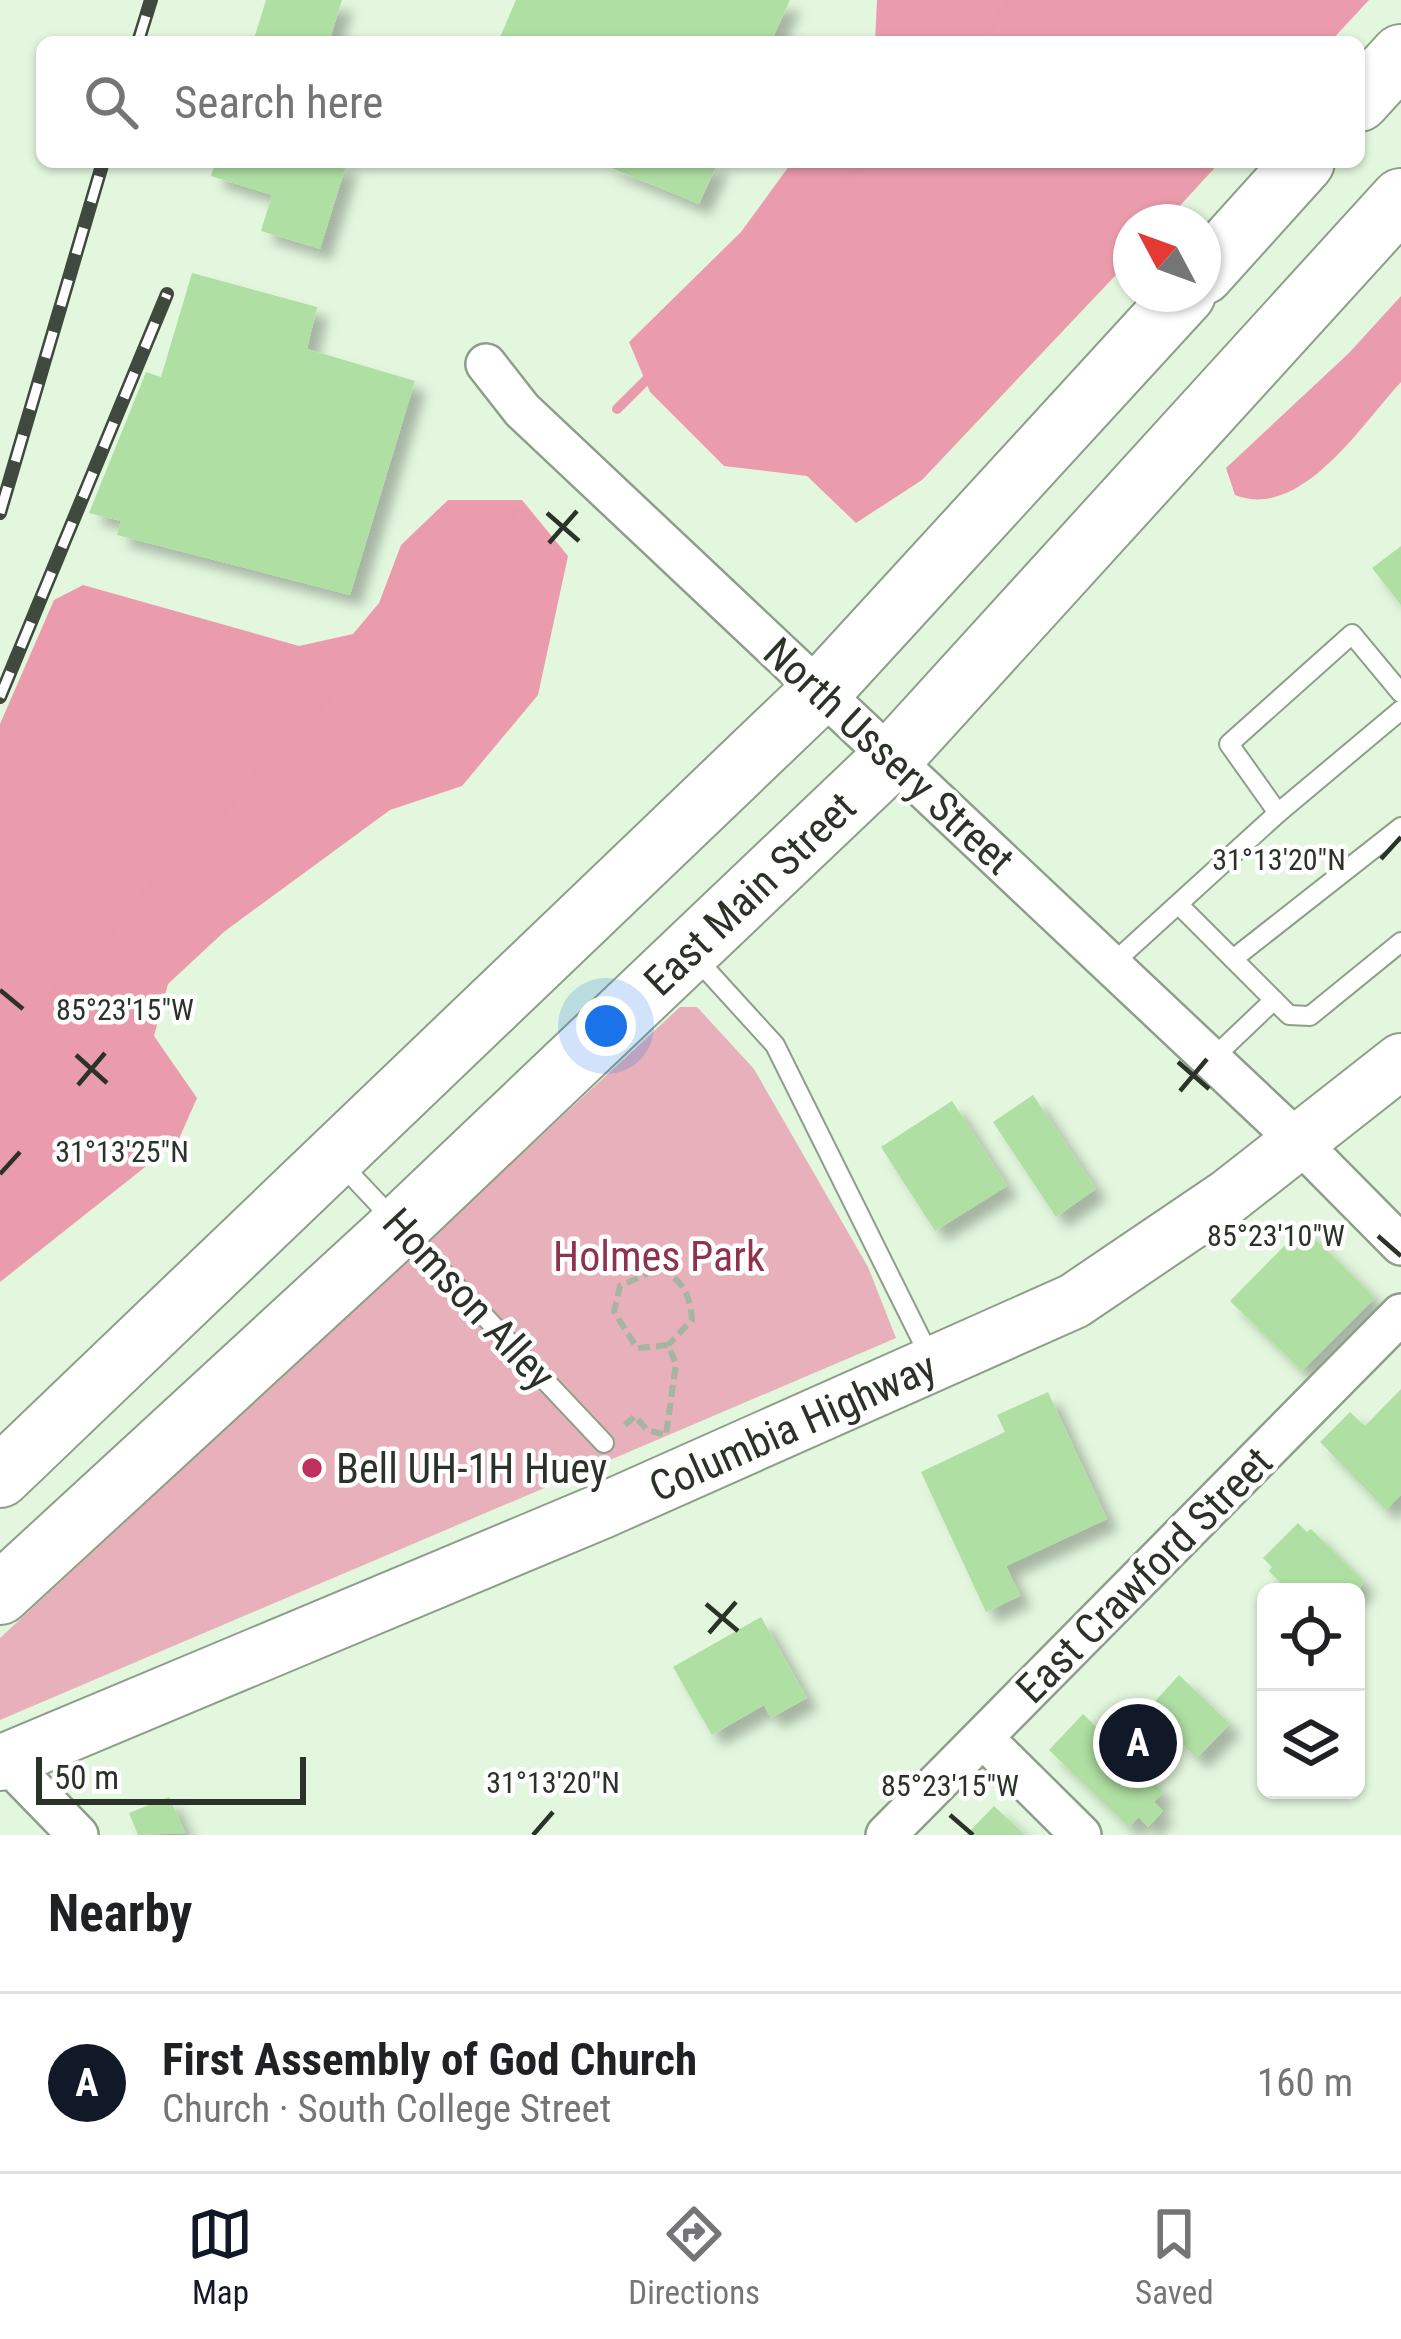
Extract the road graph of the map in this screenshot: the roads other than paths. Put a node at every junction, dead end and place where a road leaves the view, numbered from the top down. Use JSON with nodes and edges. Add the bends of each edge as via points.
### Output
{"nodes":[{"id":1,"x":1401,"y":55,"type":"edge"},
{"id":2,"x":1365,"y":94,"type":"edge"},
{"id":3,"x":1299,"y":168,"type":"edge"},
{"id":4,"x":1401,"y":199,"type":"edge"},
{"id":5,"x":1221,"y":254,"type":"edge"},
{"id":6,"x":1168,"y":312,"type":"edge"},
{"id":7,"x":486,"y":364,"type":"dead end"},
{"id":8,"x":820,"y":692,"type":"junction"},
{"id":9,"x":1401,"y":693,"type":"edge"},
{"id":10,"x":1401,"y":710,"type":"edge"},
{"id":11,"x":892,"y":758,"type":"junction"},
{"id":12,"x":1278,"y":813,"type":"junction"},
{"id":13,"x":1401,"y":827,"type":"edge"},
{"id":14,"x":1179,"y":904,"type":"junction"},
{"id":15,"x":1401,"y":942,"type":"edge"},
{"id":16,"x":689,"y":951,"type":"junction"},
{"id":17,"x":1233,"y":959,"type":"junction"},
{"id":18,"x":1111,"y":964,"type":"junction"},
{"id":19,"x":1274,"y":1000,"type":"junction"},
{"id":20,"x":1212,"y":1059,"type":"junction"},
{"id":21,"x":1401,"y":1061,"type":"edge"},
{"id":22,"x":1299,"y":1142,"type":"junction"},
{"id":23,"x":333,"y":1156,"type":"junction"},
{"id":24,"x":400,"y":1226,"type":"junction"},
{"id":25,"x":1401,"y":1245,"type":"edge"},
{"id":26,"x":1401,"y":1314,"type":"edge"},
{"id":27,"x":935,"y":1366,"type":"junction"},
{"id":28,"x":604,"y":1443,"type":"road end"},
{"id":29,"x":0,"y":1477,"type":"edge"},
{"id":30,"x":0,"y":1594,"type":"edge"},
{"id":31,"x":983,"y":1738,"type":"junction"},
{"id":32,"x":3,"y":1762,"type":"edge"},
{"id":33,"x":77,"y":1835,"type":"edge"},
{"id":34,"x":886,"y":1835,"type":"edge"},
{"id":35,"x":1081,"y":1835,"type":"edge"}],
"edges":[{"from":1,"to":2,"type":"main road"},
{"from":3,"to":5,"type":"main road"},
{"from":4,"to":11,"type":"main road","name":"East Main Street"},
{"from":6,"to":8,"type":"main road"},
{"from":7,"to":8,"type":"street","name":"North Ussery Street","via":[[522,410]]},
{"from":8,"to":11,"type":"street","name":"North Ussery Street"},
{"from":8,"to":23,"type":"main road"},
{"from":9,"to":12,"type":"lane","via":[[1352,634],[1229,745]]},
{"from":10,"to":12,"type":"lane"},
{"from":11,"to":16,"type":"main road","name":"East Main Street"},
{"from":11,"to":18,"type":"street","name":"North Ussery Street"},
{"from":12,"to":14,"type":"lane"},
{"from":13,"to":17,"type":"lane"},
{"from":14,"to":17,"type":"lane"},
{"from":14,"to":18,"type":"lane"},
{"from":15,"to":19,"type":"lane","via":[[1310,1016],[1289,1015]]},
{"from":16,"to":24,"type":"main road","name":"East Main Street"},
{"from":16,"to":27,"type":"lane","via":[[776,1046]]},
{"from":17,"to":19,"type":"lane"},
{"from":18,"to":20,"type":"street","name":"North Ussery Street"},
{"from":19,"to":20,"type":"lane"},
{"from":20,"to":22,"type":"street","name":"North Ussery Street"},
{"from":21,"to":22,"type":"main road","name":"Columbia Highway"},
{"from":22,"to":25,"type":"street","name":"North Ussery Street"},
{"from":22,"to":27,"type":"main road","name":"Columbia Highway","via":[[1074,1301]]},
{"from":23,"to":24,"type":"lane","name":"Homson Alley"},
{"from":23,"to":29,"type":"main road"},
{"from":24,"to":28,"type":"lane","name":"Homson Alley"},
{"from":24,"to":30,"type":"main road","name":"East Main Street"},
{"from":26,"to":31,"type":"street","name":"East Crawford Street"},
{"from":27,"to":32,"type":"main road","name":"Columbia Highway"},
{"from":31,"to":34,"type":"street","name":"East Crawford Street"},
{"from":31,"to":35,"type":"street"},
{"from":32,"to":33,"type":"street"}]}
